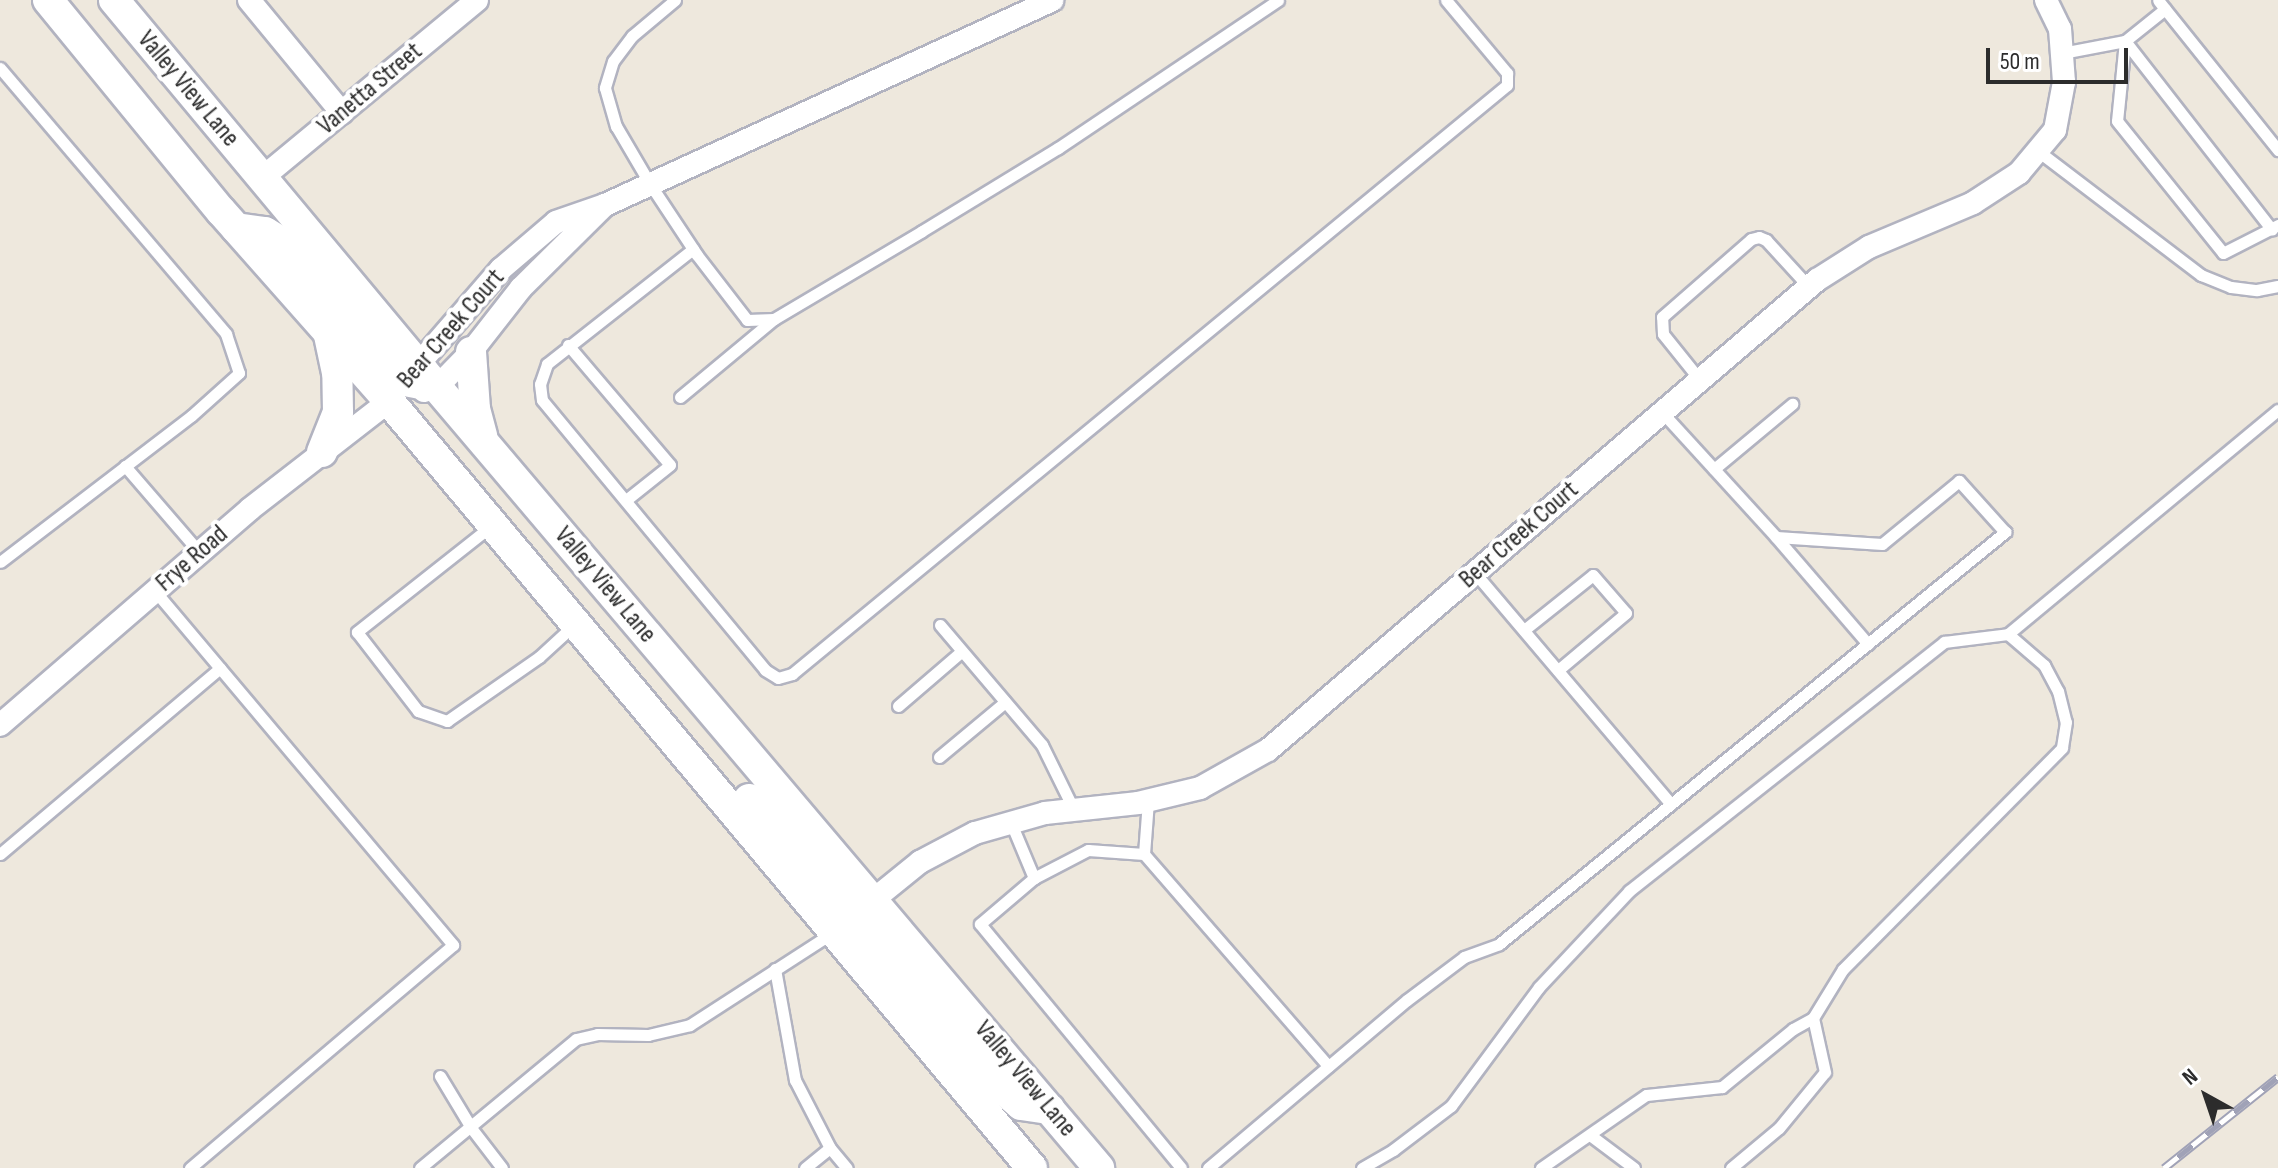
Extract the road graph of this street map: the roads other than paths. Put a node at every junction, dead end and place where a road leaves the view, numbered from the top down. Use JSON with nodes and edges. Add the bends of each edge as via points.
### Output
{"nodes":[{"id":1,"x":48,"y":0,"type":"edge"},
{"id":2,"x":114,"y":0,"type":"edge"},
{"id":3,"x":249,"y":0,"type":"edge"},
{"id":4,"x":477,"y":0,"type":"edge"},
{"id":5,"x":675,"y":0,"type":"edge"},
{"id":6,"x":1052,"y":0,"type":"edge"},
{"id":7,"x":1278,"y":0,"type":"edge"},
{"id":8,"x":1446,"y":0,"type":"edge"},
{"id":9,"x":2046,"y":0,"type":"edge"},
{"id":10,"x":2162,"y":5,"type":"edge"},
{"id":11,"x":2125,"y":41,"type":"junction"},
{"id":12,"x":2062,"y":53,"type":"junction"},
{"id":13,"x":0,"y":68,"type":"edge"},
{"id":14,"x":342,"y":113,"type":"junction"},
{"id":15,"x":2278,"y":150,"type":"edge"},
{"id":16,"x":2038,"y":151,"type":"junction"},
{"id":17,"x":262,"y":178,"type":"junction"},
{"id":18,"x":650,"y":184,"type":"junction"},
{"id":19,"x":605,"y":205,"type":"junction"},
{"id":20,"x":236,"y":228,"type":"junction"},
{"id":21,"x":2275,"y":228,"type":"edge"},
{"id":22,"x":693,"y":249,"type":"junction"},
{"id":23,"x":2278,"y":286,"type":"edge"},
{"id":24,"x":1809,"y":287,"type":"junction"},
{"id":25,"x":774,"y":319,"type":"junction"},
{"id":26,"x":328,"y":332,"type":"junction"},
{"id":27,"x":568,"y":345,"type":"junction"},
{"id":28,"x":471,"y":352,"type":"junction"},
{"id":29,"x":1700,"y":380,"type":"junction"},
{"id":30,"x":412,"y":383,"type":"junction"},
{"id":31,"x":680,"y":397,"type":"dead end"},
{"id":32,"x":1792,"y":404,"type":"dead end"},
{"id":33,"x":2278,"y":410,"type":"edge"},
{"id":34,"x":1662,"y":412,"type":"junction"},
{"id":35,"x":483,"y":442,"type":"junction"},
{"id":36,"x":322,"y":452,"type":"junction"},
{"id":37,"x":125,"y":466,"type":"junction"},
{"id":38,"x":1714,"y":469,"type":"junction"},
{"id":39,"x":626,"y":500,"type":"junction"},
{"id":40,"x":493,"y":525,"type":"junction"},
{"id":41,"x":1776,"y":537,"type":"junction"},
{"id":42,"x":200,"y":553,"type":"junction"},
{"id":43,"x":0,"y":562,"type":"edge"},
{"id":44,"x":1475,"y":573,"type":"junction"},
{"id":45,"x":155,"y":591,"type":"junction"},
{"id":46,"x":576,"y":624,"type":"junction"},
{"id":47,"x":940,"y":625,"type":"dead end"},
{"id":48,"x":1524,"y":630,"type":"junction"},
{"id":49,"x":2008,"y":634,"type":"junction"},
{"id":50,"x":1868,"y":644,"type":"junction"},
{"id":51,"x":962,"y":651,"type":"junction"},
{"id":52,"x":220,"y":668,"type":"junction"},
{"id":53,"x":1558,"y":670,"type":"junction"},
{"id":54,"x":1005,"y":702,"type":"junction"},
{"id":55,"x":898,"y":706,"type":"dead end"},
{"id":56,"x":655,"y":719,"type":"junction"},
{"id":57,"x":0,"y":725,"type":"edge"},
{"id":58,"x":939,"y":757,"type":"dead end"},
{"id":59,"x":1148,"y":801,"type":"junction"},
{"id":60,"x":1671,"y":804,"type":"junction"},
{"id":61,"x":1074,"y":810,"type":"junction"},
{"id":62,"x":1011,"y":823,"type":"junction"},
{"id":63,"x":0,"y":854,"type":"edge"},
{"id":64,"x":1144,"y":854,"type":"junction"},
{"id":65,"x":1034,"y":878,"type":"junction"},
{"id":66,"x":873,"y":900,"type":"junction"},
{"id":67,"x":833,"y":932,"type":"junction"},
{"id":68,"x":775,"y":969,"type":"junction"},
{"id":69,"x":1813,"y":1018,"type":"junction"},
{"id":70,"x":1328,"y":1066,"type":"junction"},
{"id":71,"x":440,"y":1076,"type":"dead end"},
{"id":72,"x":1050,"y":1109,"type":"junction"},
{"id":73,"x":472,"y":1129,"type":"junction"},
{"id":74,"x":1590,"y":1135,"type":"junction"},
{"id":75,"x":830,"y":1148,"type":"junction"},
{"id":76,"x":190,"y":1168,"type":"edge"},
{"id":77,"x":420,"y":1168,"type":"edge"},
{"id":78,"x":502,"y":1168,"type":"edge"},
{"id":79,"x":805,"y":1168,"type":"edge"},
{"id":80,"x":847,"y":1168,"type":"edge"},
{"id":81,"x":1032,"y":1168,"type":"edge"},
{"id":82,"x":1099,"y":1168,"type":"edge"},
{"id":83,"x":1181,"y":1168,"type":"edge"},
{"id":84,"x":1208,"y":1168,"type":"edge"},
{"id":85,"x":1362,"y":1168,"type":"edge"},
{"id":86,"x":1541,"y":1168,"type":"edge"},
{"id":87,"x":1634,"y":1168,"type":"edge"},
{"id":88,"x":1731,"y":1168,"type":"edge"}],
"edges":[{"from":1,"to":20,"type":"main road","name":"Valley View Lane"},
{"from":2,"to":17,"type":"main road","name":"Valley View Lane"},
{"from":3,"to":14,"type":"street"},
{"from":4,"to":14,"type":"street","name":"Vanetta Street"},
{"from":5,"to":18,"type":"lane","via":[[632,36],[613,61],[605,88],[616,126]]},
{"from":6,"to":18,"type":"street","name":"Bear Creek Court"},
{"from":7,"to":25,"type":"lane","via":[[1058,148]]},
{"from":8,"to":39,"type":"lane","via":[[1507,73],[1507,85],[792,674],[778,678],[765,670]]},
{"from":9,"to":12,"type":"street","name":"Bear Creek Court","via":[[2060,29]]},
{"from":10,"to":11,"type":"lane"},
{"from":10,"to":15,"type":"lane"},
{"from":11,"to":12,"type":"lane"},
{"from":11,"to":21,"type":"lane"},
{"from":11,"to":21,"type":"lane","via":[[2117,121],[2223,253]]},
{"from":12,"to":16,"type":"street","name":"Bear Creek Court","via":[[2064,82],[2055,130]]},
{"from":13,"to":37,"type":"lane","via":[[226,334],[239,373]]},
{"from":14,"to":17,"type":"street","name":"Vanetta Street"},
{"from":16,"to":23,"type":"lane","via":[[2201,275],[2231,287]]},
{"from":16,"to":24,"type":"street","name":"Bear Creek Court","via":[[2019,173],[1973,203],[1869,247]]},
{"from":17,"to":30,"type":"main road","name":"Valley View Lane"},
{"from":18,"to":19,"type":"street","name":"Bear Creek Court"},
{"from":18,"to":22,"type":"lane"},
{"from":19,"to":28,"type":"street","name":"Bear Creek Court","via":[[521,288]]},
{"from":19,"to":30,"type":"street","name":"Bear Creek Court","via":[[556,222],[501,269]]},
{"from":20,"to":26,"type":"main road","name":"Valley View Lane"},
{"from":20,"to":30,"type":"main road","via":[[265,232],[286,245],[379,359]]},
{"from":22,"to":25,"type":"lane","via":[[747,320]]},
{"from":22,"to":27,"type":"lane"},
{"from":24,"to":29,"type":"street","name":"Bear Creek Court"},
{"from":24,"to":29,"type":"lane","via":[[1766,240],[1751,239],[1662,317],[1663,334]]},
{"from":25,"to":31,"type":"lane"},
{"from":26,"to":30,"type":"main road","name":"Valley View Lane"},
{"from":26,"to":36,"type":"main road","via":[[338,412]]},
{"from":27,"to":39,"type":"lane","via":[[547,364],[540,384],[542,400]]},
{"from":27,"to":39,"type":"lane","via":[[670,465]]},
{"from":28,"to":30,"type":"street","name":"Bear Creek Court"},
{"from":28,"to":35,"type":"main road"},
{"from":29,"to":34,"type":"street","name":"Bear Creek Court"},
{"from":30,"to":35,"type":"main road","name":"Valley View Lane"},
{"from":30,"to":36,"type":"street","name":"Frye Road"},
{"from":30,"to":40,"type":"main road","name":"Valley View Lane"},
{"from":32,"to":38,"type":"lane"},
{"from":33,"to":49,"type":"lane"},
{"from":34,"to":38,"type":"lane"},
{"from":34,"to":44,"type":"street","name":"Bear Creek Court"},
{"from":35,"to":66,"type":"main road","name":"Valley View Lane"},
{"from":36,"to":42,"type":"street","name":"Frye Road"},
{"from":37,"to":42,"type":"lane"},
{"from":37,"to":43,"type":"lane"},
{"from":38,"to":41,"type":"lane"},
{"from":40,"to":46,"type":"main road","name":"Valley View Lane"},
{"from":40,"to":46,"type":"lane","via":[[357,632],[418,711],[447,721],[539,657]]},
{"from":41,"to":50,"type":"lane"},
{"from":41,"to":50,"type":"lane","via":[[1882,544],[1959,481],[2005,532]]},
{"from":42,"to":45,"type":"street","name":"Frye Road"},
{"from":44,"to":48,"type":"lane"},
{"from":44,"to":59,"type":"street","name":"Bear Creek Court","via":[[1268,750],[1200,788]]},
{"from":45,"to":52,"type":"lane"},
{"from":45,"to":57,"type":"street","name":"Frye Road"},
{"from":46,"to":56,"type":"main road","name":"Valley View Lane"},
{"from":47,"to":51,"type":"lane"},
{"from":48,"to":53,"type":"lane"},
{"from":48,"to":53,"type":"lane","via":[[1593,575],[1626,613]]},
{"from":49,"to":69,"type":"lane","via":[[2044,665],[2058,691],[2066,722],[2062,748],[1843,969]]},
{"from":49,"to":85,"type":"lane","via":[[1944,642],[1663,862],[1539,987],[1451,1106]]},
{"from":50,"to":60,"type":"lane"},
{"from":51,"to":54,"type":"lane"},
{"from":51,"to":55,"type":"lane"},
{"from":52,"to":63,"type":"lane"},
{"from":52,"to":76,"type":"lane","via":[[453,945]]},
{"from":53,"to":60,"type":"lane"},
{"from":54,"to":58,"type":"lane"},
{"from":54,"to":61,"type":"lane","via":[[1052,760]]},
{"from":56,"to":66,"type":"main road","via":[[683,730],[709,751],[833,898],[849,908]]},
{"from":56,"to":67,"type":"main road","name":"Valley View Lane"},
{"from":59,"to":61,"type":"street","name":"Bear Creek Court"},
{"from":59,"to":64,"type":"lane"},
{"from":60,"to":70,"type":"lane","via":[[1499,944],[1464,957]]},
{"from":61,"to":62,"type":"street","name":"Bear Creek Court"},
{"from":62,"to":65,"type":"lane"},
{"from":62,"to":66,"type":"street","name":"Bear Creek Court","via":[[975,833],[920,862]]},
{"from":64,"to":65,"type":"lane","via":[[1088,850]]},
{"from":64,"to":70,"type":"lane"},
{"from":65,"to":83,"type":"lane","via":[[980,924]]},
{"from":66,"to":67,"type":"street","name":"Bear Creek Court"},
{"from":66,"to":72,"type":"main road","name":"Valley View Lane"},
{"from":67,"to":68,"type":"lane"},
{"from":67,"to":72,"type":"main road","via":[[855,927],[870,936],[998,1085],[1021,1105]]},
{"from":67,"to":81,"type":"main road","name":"Valley View Lane"},
{"from":68,"to":73,"type":"lane","via":[[690,1025],[648,1035],[576,1039]]},
{"from":68,"to":75,"type":"lane","via":[[795,1080]]},
{"from":69,"to":74,"type":"lane","via":[[1722,1087],[1646,1095]]},
{"from":69,"to":88,"type":"lane","via":[[1825,1072],[1779,1128]]},
{"from":70,"to":84,"type":"lane"},
{"from":71,"to":73,"type":"lane"},
{"from":72,"to":82,"type":"main road","name":"Valley View Lane"},
{"from":73,"to":77,"type":"lane"},
{"from":73,"to":78,"type":"lane"},
{"from":74,"to":86,"type":"lane"},
{"from":74,"to":87,"type":"lane"},
{"from":75,"to":79,"type":"lane"},
{"from":75,"to":80,"type":"lane"}]}
